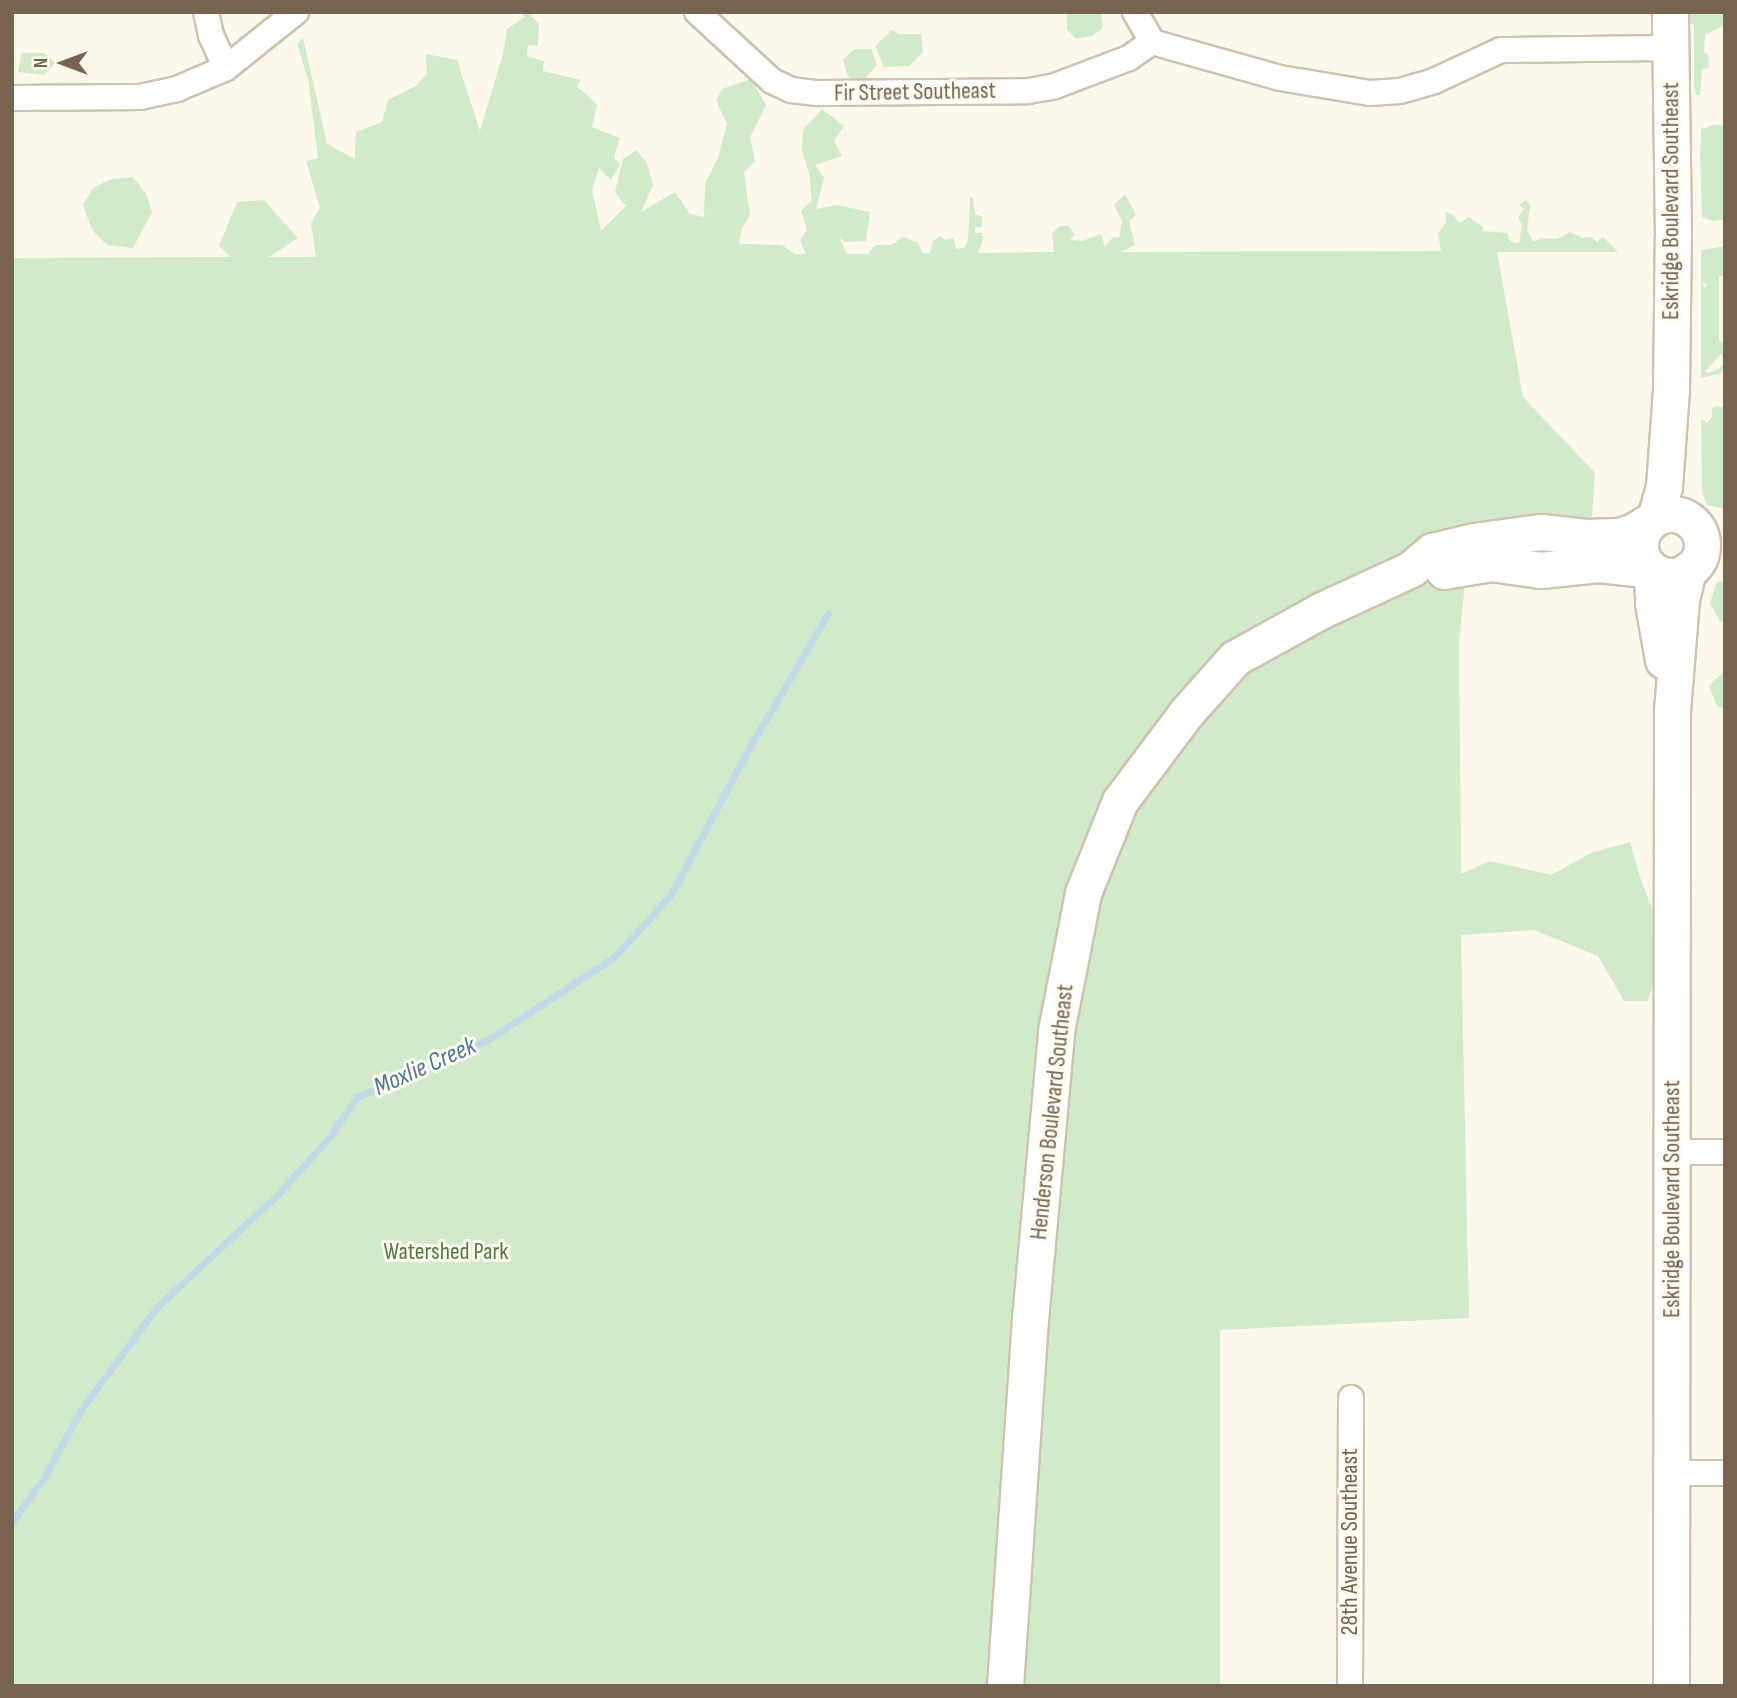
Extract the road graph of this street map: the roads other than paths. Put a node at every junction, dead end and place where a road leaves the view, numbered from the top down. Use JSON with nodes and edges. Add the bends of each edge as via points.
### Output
{"nodes":[{"id":1,"x":206,"y":12,"type":"edge"},
{"id":2,"x":296,"y":12,"type":"edge"},
{"id":3,"x":697,"y":12,"type":"edge"},
{"id":4,"x":1135,"y":12,"type":"edge"},
{"id":5,"x":1670,"y":12,"type":"edge"},
{"id":6,"x":1152,"y":42,"type":"junction"},
{"id":7,"x":1670,"y":48,"type":"junction"},
{"id":8,"x":226,"y":68,"type":"junction"},
{"id":9,"x":12,"y":98,"type":"edge"},
{"id":10,"x":1671,"y":390,"type":"junction"},
{"id":11,"x":1652,"y":519,"type":"junction"},
{"id":12,"x":1704,"y":526,"type":"edge"},
{"id":13,"x":1725,"y":564,"type":"edge"},
{"id":14,"x":1411,"y":569,"type":"junction"},
{"id":15,"x":1652,"y":570,"type":"junction"},
{"id":16,"x":1689,"y":570,"type":"junction"},
{"id":17,"x":1672,"y":711,"type":"junction"},
{"id":18,"x":1671,"y":1152,"type":"junction"},
{"id":19,"x":1725,"y":1152,"type":"edge"},
{"id":20,"x":1351,"y":1398,"type":"dead end"},
{"id":21,"x":1671,"y":1473,"type":"junction"},
{"id":22,"x":1725,"y":1473,"type":"edge"},
{"id":23,"x":1005,"y":1686,"type":"edge"},
{"id":24,"x":1350,"y":1686,"type":"edge"},
{"id":25,"x":1671,"y":1686,"type":"edge"}],
"edges":[{"from":1,"to":8,"type":"street"},
{"from":2,"to":8,"type":"street"},
{"from":3,"to":6,"type":"street","name":"Fir Street Southeast","via":[[772,81],[791,90],[817,93],[1028,91],[1122,61]]},
{"from":4,"to":6,"type":"street"},
{"from":5,"to":7,"type":"main road","name":"Eskridge Boulevard Southeast"},
{"from":6,"to":7,"type":"street","via":[[1280,78],[1370,93],[1400,91],[1434,81],[1501,50]]},
{"from":7,"to":10,"type":"main road","name":"Eskridge Boulevard Southeast"},
{"from":8,"to":9,"type":"street","via":[[177,89],[140,97]]},
{"from":10,"to":11,"type":"main road","name":"Eskridge Boulevard Southeast","via":[[1664,487]]},
{"from":10,"to":12,"type":"main road","name":"Eskridge Boulevard Southeast"},
{"from":11,"to":12,"type":"main road","via":[[1679,514]]},
{"from":11,"to":14,"type":"main road","name":"Henderson Boulevard Southeast","via":[[1632,533],[1618,536],[1542,532],[1474,541],[1432,551]]},
{"from":11,"to":15,"type":"main road","via":[[1639,546]]},
{"from":12,"to":16,"type":"main road","via":[[1701,554]]},
{"from":13,"to":16,"type":"main road"},
{"from":14,"to":15,"type":"main road","name":"Henderson Boulevard Southeast","via":[[1434,574],[1491,563],[1539,570],[1599,564]]},
{"from":14,"to":23,"type":"main road","name":"Henderson Boulevard Southeast","via":[[1320,611],[1235,658],[1119,801],[1083,892],[1056,1031],[1030,1319]]},
{"from":15,"to":16,"type":"main road","via":[[1671,576]]},
{"from":15,"to":17,"type":"main road","name":"Eskridge Boulevard Southeast","via":[[1653,603]]},
{"from":16,"to":17,"type":"main road","name":"Eskridge Boulevard Southeast","via":[[1681,600]]},
{"from":17,"to":18,"type":"main road","name":"Eskridge Boulevard Southeast"},
{"from":18,"to":19,"type":"street"},
{"from":18,"to":21,"type":"main road","name":"Eskridge Boulevard Southeast"},
{"from":20,"to":24,"type":"street","name":"28th Avenue Southeast"},
{"from":21,"to":22,"type":"street"},
{"from":21,"to":25,"type":"main road","name":"Eskridge Boulevard Southeast"}]}
